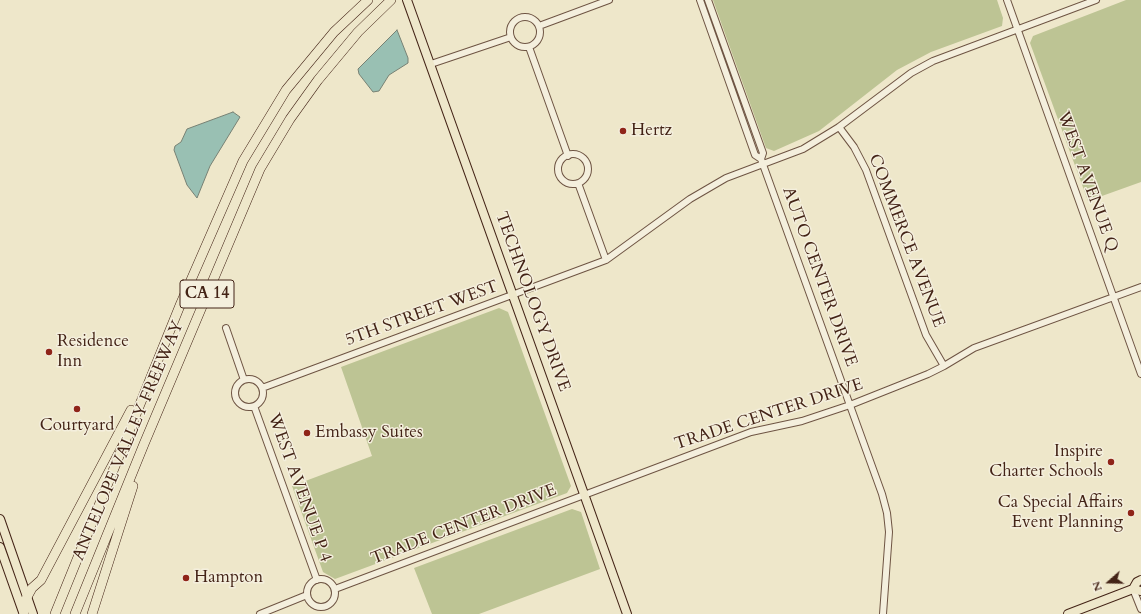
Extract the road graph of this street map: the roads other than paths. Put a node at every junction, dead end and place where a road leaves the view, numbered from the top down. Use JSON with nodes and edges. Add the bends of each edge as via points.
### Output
{"nodes":[{"id":1,"x":368,"y":0,"type":"edge"},
{"id":2,"x":407,"y":0,"type":"edge"},
{"id":3,"x":609,"y":0,"type":"edge"},
{"id":4,"x":700,"y":0,"type":"edge"},
{"id":5,"x":708,"y":0,"type":"edge"},
{"id":6,"x":1007,"y":0,"type":"edge"},
{"id":7,"x":1096,"y":0,"type":"edge"},
{"id":8,"x":390,"y":1,"type":"edge"},
{"id":9,"x":539,"y":26,"type":"junction"},
{"id":10,"x":1018,"y":29,"type":"junction"},
{"id":11,"x":511,"y":37,"type":"junction"},
{"id":12,"x":529,"y":47,"type":"junction"},
{"id":13,"x":431,"y":64,"type":"junction"},
{"id":14,"x":839,"y":127,"type":"junction"},
{"id":15,"x":568,"y":156,"type":"junction"},
{"id":16,"x":762,"y":162,"type":"junction"},
{"id":17,"x":578,"y":183,"type":"junction"},
{"id":18,"x":606,"y":260,"type":"junction"},
{"id":19,"x":1141,"y":287,"type":"edge"},
{"id":20,"x":513,"y":295,"type":"junction"},
{"id":21,"x":1113,"y":296,"type":"junction"},
{"id":22,"x":226,"y":328,"type":"dead end"},
{"id":23,"x":944,"y":366,"type":"junction"},
{"id":24,"x":1141,"y":374,"type":"edge"},
{"id":25,"x":244,"y":380,"type":"junction"},
{"id":26,"x":148,"y":384,"type":"junction"},
{"id":27,"x":262,"y":388,"type":"junction"},
{"id":28,"x":850,"y":404,"type":"junction"},
{"id":29,"x":254,"y":406,"type":"junction"},
{"id":30,"x":144,"y":444,"type":"junction"},
{"id":31,"x":586,"y":495,"type":"junction"},
{"id":32,"x":0,"y":519,"type":"edge"},
{"id":33,"x":0,"y":547,"type":"edge"},
{"id":34,"x":317,"y":580,"type":"junction"},
{"id":35,"x":1141,"y":580,"type":"edge"},
{"id":36,"x":335,"y":589,"type":"junction"},
{"id":37,"x":1137,"y":590,"type":"edge"},
{"id":38,"x":307,"y":595,"type":"junction"},
{"id":39,"x":27,"y":597,"type":"junction"},
{"id":40,"x":1141,"y":609,"type":"edge"},
{"id":41,"x":24,"y":614,"type":"edge"},
{"id":42,"x":34,"y":614,"type":"edge"},
{"id":43,"x":55,"y":614,"type":"edge"},
{"id":44,"x":75,"y":614,"type":"edge"},
{"id":45,"x":92,"y":614,"type":"edge"},
{"id":46,"x":260,"y":614,"type":"edge"},
{"id":47,"x":627,"y":614,"type":"edge"},
{"id":48,"x":883,"y":614,"type":"edge"},
{"id":49,"x":1068,"y":614,"type":"edge"}],
"edges":[{"from":1,"to":26,"type":"highway","name":"ANTELOPE VALLEY FREEWAY","number":"CA 14","via":[[334,32],[286,90],[243,161]]},
{"from":2,"to":13,"type":"main road","name":"TECHNOLOGY DRIVE"},
{"from":3,"to":9,"type":"street"},
{"from":4,"to":16,"type":"street","name":"AUTO CENTER DRIVE","via":[[755,155]]},
{"from":5,"to":16,"type":"street","name":"AUTO CENTER DRIVE","via":[[763,153]]},
{"from":6,"to":10,"type":"street","name":"WEST AVENUE Q"},
{"from":7,"to":10,"type":"street","name":"5TH STREET WEST"},
{"from":8,"to":30,"type":"highway","name":"ANTELOPE VALLEY FREEWAY","number":"CA 14","via":[[358,32],[318,80],[290,119],[260,169]]},
{"from":9,"to":11,"type":"street","via":[[531,19],[520,18],[510,29]]},
{"from":9,"to":12,"type":"street","via":[[538,39]]},
{"from":10,"to":14,"type":"street","name":"5TH STREET WEST","via":[[933,61],[911,73]]},
{"from":10,"to":21,"type":"street","name":"WEST AVENUE Q"},
{"from":11,"to":12,"type":"street","via":[[516,44]]},
{"from":11,"to":13,"type":"street"},
{"from":12,"to":15,"type":"street"},
{"from":13,"to":20,"type":"main road","name":"TECHNOLOGY DRIVE"},
{"from":14,"to":16,"type":"street","name":"5TH STREET WEST","via":[[803,149]]},
{"from":14,"to":23,"type":"street","name":"COMMERCE AVENUE","via":[[854,147],[866,170],[926,335]]},
{"from":15,"to":17,"type":"street","via":[[560,163],[559,175],[567,183]]},
{"from":15,"to":17,"type":"street","via":[[580,156],[587,164],[588,172],[584,180]]},
{"from":16,"to":18,"type":"street","name":"5TH STREET WEST","via":[[726,178],[690,199]]},
{"from":16,"to":28,"type":"street","name":"AUTO CENTER DRIVE"},
{"from":17,"to":18,"type":"street"},
{"from":18,"to":20,"type":"street","name":"5TH STREET WEST"},
{"from":19,"to":21,"type":"street","name":"TRADE CENTER DRIVE"},
{"from":20,"to":27,"type":"street","name":"5TH STREET WEST"},
{"from":20,"to":31,"type":"main road","name":"TECHNOLOGY DRIVE"},
{"from":21,"to":23,"type":"street","name":"TRADE CENTER DRIVE","via":[[974,348]]},
{"from":21,"to":24,"type":"street","name":"WEST AVENUE Q"},
{"from":22,"to":25,"type":"street"},
{"from":23,"to":28,"type":"street","name":"TRADE CENTER DRIVE"},
{"from":25,"to":27,"type":"street","via":[[253,379]]},
{"from":25,"to":29,"type":"street","via":[[236,386],[235,396],[245,407]]},
{"from":26,"to":39,"type":"highway","via":[[137,399],[41,580]]},
{"from":26,"to":43,"type":"highway","name":"ANTELOPE VALLEY FREEWAY","number":"CA 14"},
{"from":27,"to":29,"type":"street","via":[[262,398]]},
{"from":28,"to":31,"type":"street","name":"TRADE CENTER DRIVE","via":[[802,421],[751,432]]},
{"from":28,"to":48,"type":"street","name":"AUTO CENTER DRIVE","via":[[887,513],[889,552]]},
{"from":29,"to":34,"type":"street","name":"WEST AVENUE P 4"},
{"from":30,"to":44,"type":"highway","name":"ANTELOPE VALLEY FREEWAY","number":"CA 14"},
{"from":30,"to":45,"type":"highway"},
{"from":31,"to":36,"type":"street","name":"TRADE CENTER DRIVE"},
{"from":31,"to":47,"type":"main road","name":"TECHNOLOGY DRIVE"},
{"from":32,"to":39,"type":"main road"},
{"from":33,"to":41,"type":"main road"},
{"from":34,"to":36,"type":"street","via":[[328,581]]},
{"from":34,"to":38,"type":"street","via":[[309,586]]},
{"from":35,"to":37,"type":"main road","via":[[1137,582]]},
{"from":36,"to":38,"type":"street","via":[[335,598],[324,607],[312,604]]},
{"from":37,"to":40,"type":"street"},
{"from":37,"to":49,"type":"main road"},
{"from":38,"to":46,"type":"street"},
{"from":39,"to":41,"type":"highway"},
{"from":39,"to":42,"type":"main road"}]}
